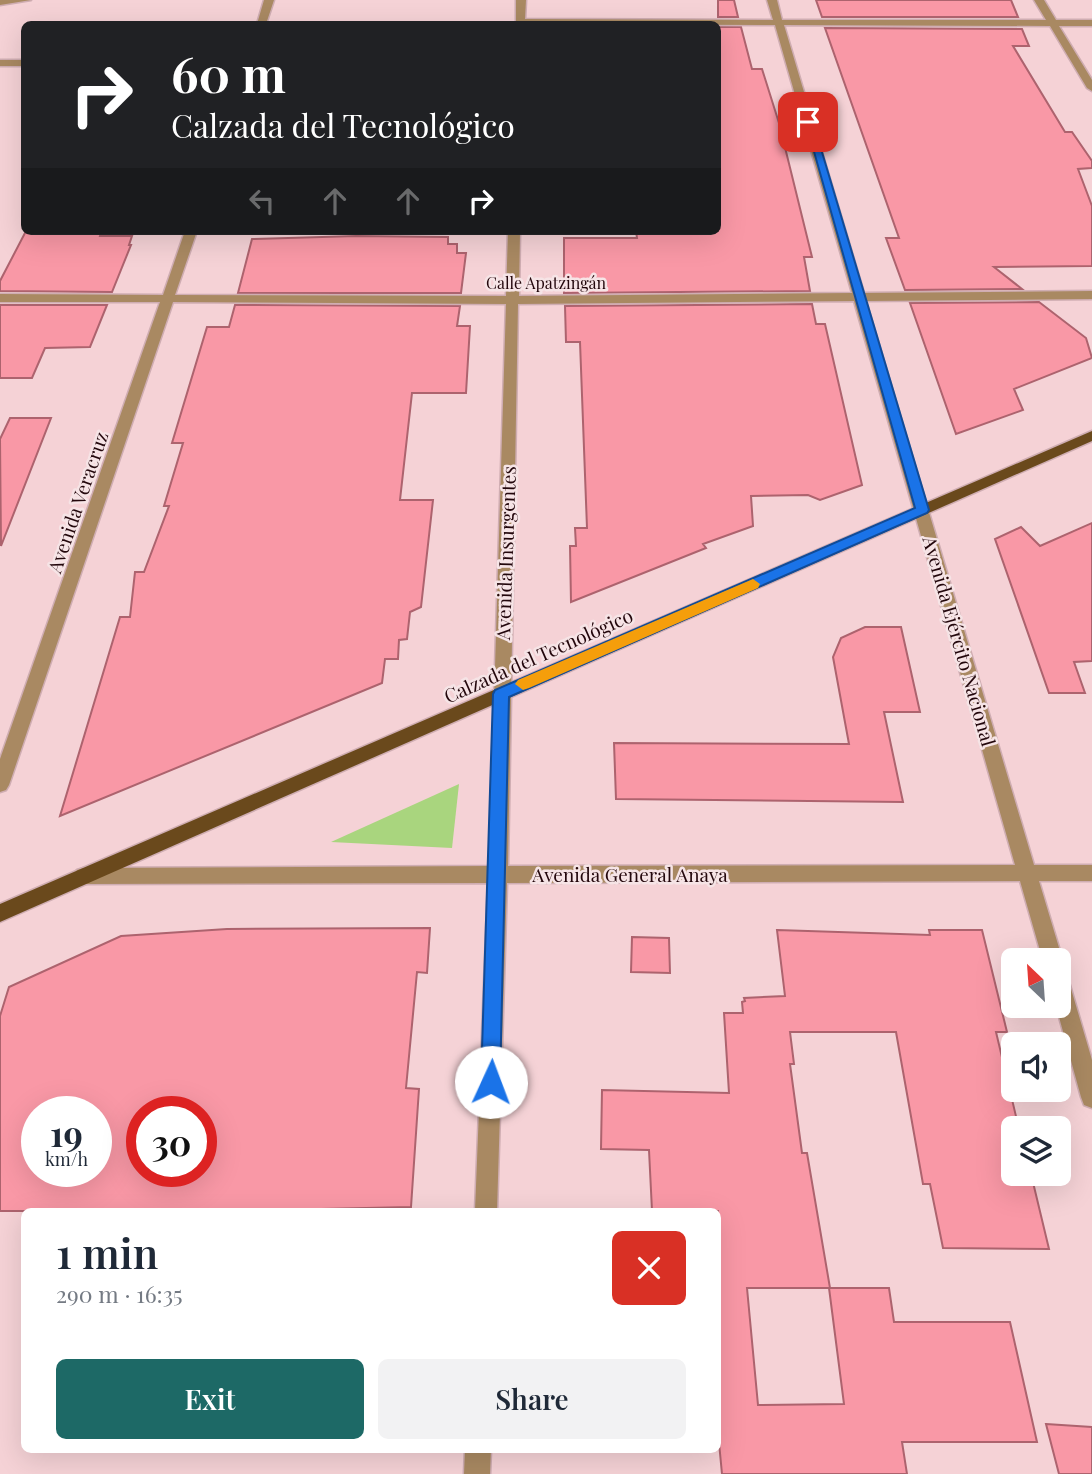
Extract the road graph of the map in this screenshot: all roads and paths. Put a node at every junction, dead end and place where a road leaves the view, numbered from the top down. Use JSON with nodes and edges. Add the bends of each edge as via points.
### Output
{"nodes":[{"id":1,"x":26,"y":0,"type":"edge"},
{"id":2,"x":269,"y":0,"type":"edge"},
{"id":3,"x":521,"y":0,"type":"edge"},
{"id":4,"x":772,"y":0,"type":"edge"},
{"id":5,"x":1039,"y":0,"type":"edge"},
{"id":6,"x":0,"y":2,"type":"edge"},
{"id":7,"x":262,"y":21,"type":"edge"},
{"id":8,"x":521,"y":21,"type":"edge"},
{"id":9,"x":721,"y":23,"type":"edge"},
{"id":10,"x":779,"y":23,"type":"junction"},
{"id":11,"x":1053,"y":23,"type":"junction"},
{"id":12,"x":1092,"y":23,"type":"edge"},
{"id":13,"x":0,"y":63,"type":"edge"},
{"id":14,"x":21,"y":63,"type":"edge"},
{"id":15,"x":1092,"y":88,"type":"edge"},
{"id":16,"x":190,"y":235,"type":"edge"},
{"id":17,"x":514,"y":235,"type":"edge"},
{"id":18,"x":1092,"y":295,"type":"edge"},
{"id":19,"x":859,"y":297,"type":"junction"},
{"id":20,"x":0,"y":298,"type":"edge"},
{"id":21,"x":168,"y":299,"type":"junction"},
{"id":22,"x":512,"y":300,"type":"junction"},
{"id":23,"x":1092,"y":436,"type":"edge"},
{"id":24,"x":922,"y":510,"type":"junction"},
{"id":25,"x":501,"y":694,"type":"junction"},
{"id":26,"x":0,"y":785,"type":"edge"},
{"id":27,"x":1028,"y":873,"type":"junction"},
{"id":28,"x":1092,"y":873,"type":"edge"},
{"id":29,"x":498,"y":874,"type":"junction"},
{"id":30,"x":84,"y":876,"type":"junction"},
{"id":31,"x":0,"y":913,"type":"edge"},
{"id":32,"x":1049,"y":948,"type":"edge"},
{"id":33,"x":1069,"y":1018,"type":"edge"},
{"id":34,"x":1092,"y":1097,"type":"edge"},
{"id":35,"x":486,"y":1208,"type":"edge"},
{"id":36,"x":478,"y":1453,"type":"edge"},
{"id":37,"x":477,"y":1474,"type":"edge"}],
"edges":[{"from":1,"to":6,"type":"street"},
{"from":2,"to":7,"type":"street"},
{"from":3,"to":8,"type":"street"},
{"from":4,"to":10,"type":"street","name":"Avenida Ejército Nacional"},
{"from":5,"to":11,"type":"street"},
{"from":9,"to":10,"type":"street"},
{"from":10,"to":11,"type":"street"},
{"from":10,"to":19,"type":"street","name":"Avenida Ejército Nacional"},
{"from":11,"to":12,"type":"street"},
{"from":11,"to":15,"type":"street"},
{"from":13,"to":14,"type":"street"},
{"from":16,"to":21,"type":"street","name":"Avenida Veracruz"},
{"from":17,"to":22,"type":"street","name":"Avenida Insurgentes"},
{"from":18,"to":19,"type":"street","name":"Calle Apatzingán"},
{"from":19,"to":22,"type":"street","name":"Calle Apatzingán"},
{"from":19,"to":24,"type":"street","name":"Avenida Ejército Nacional"},
{"from":20,"to":21,"type":"street","name":"Calle Apatzingán"},
{"from":21,"to":22,"type":"street","name":"Calle Apatzingán"},
{"from":21,"to":26,"type":"street","name":"Avenida Veracruz"},
{"from":22,"to":25,"type":"street","name":"Avenida Insurgentes"},
{"from":23,"to":24,"type":"main road","name":"Calzada del Tecnológico"},
{"from":24,"to":25,"type":"main road","name":"Calzada del Tecnológico"},
{"from":24,"to":27,"type":"street","name":"Avenida Ejército Nacional"},
{"from":25,"to":29,"type":"street","name":"Avenida Insurgentes"},
{"from":25,"to":30,"type":"main road","name":"Calzada del Tecnológico"},
{"from":27,"to":28,"type":"street","name":"Avenida General Anaya"},
{"from":27,"to":29,"type":"street","name":"Avenida General Anaya"},
{"from":27,"to":32,"type":"street","name":"Avenida Ejército Nacional"},
{"from":29,"to":30,"type":"street","name":"Avenida General Anaya"},
{"from":29,"to":35,"type":"street","name":"Avenida Insurgentes"},
{"from":30,"to":31,"type":"main road","name":"Calzada del Tecnológico"},
{"from":33,"to":34,"type":"street"},
{"from":36,"to":37,"type":"street"}]}
